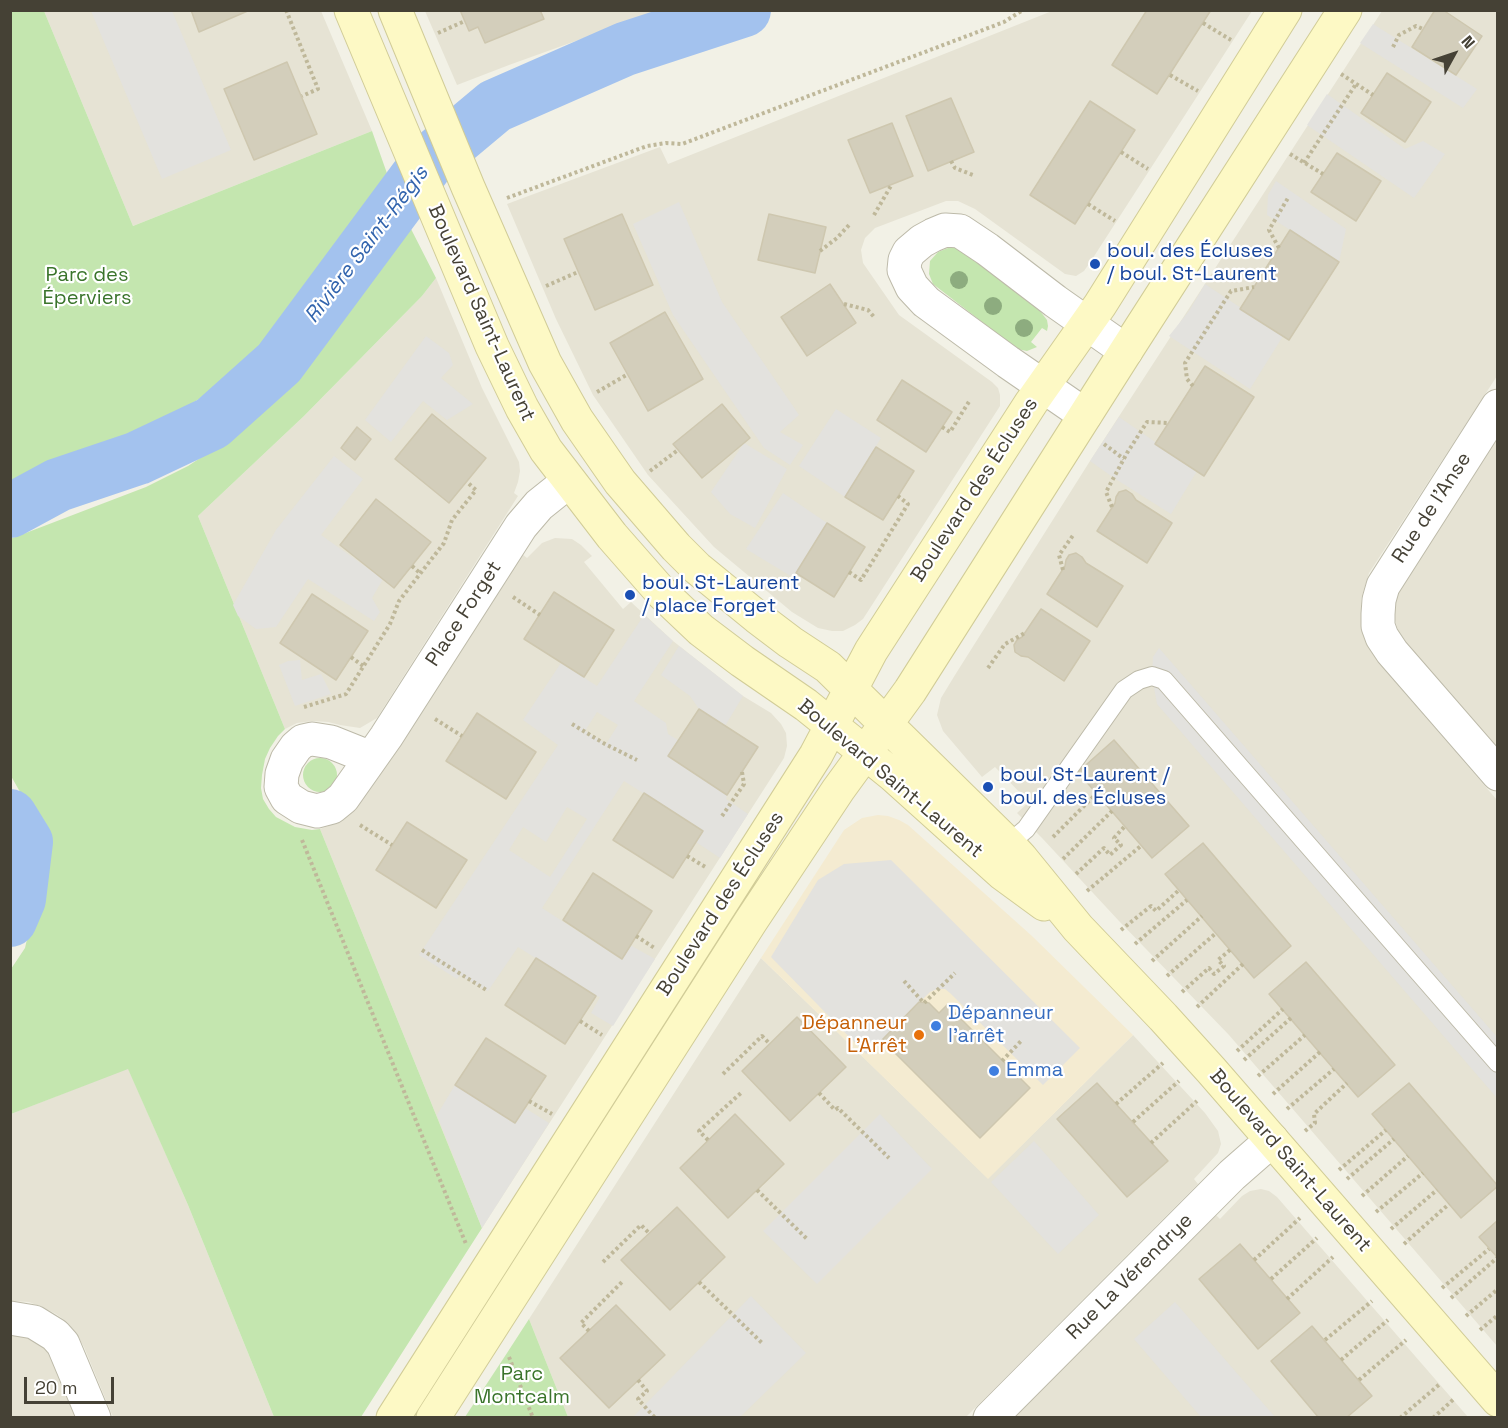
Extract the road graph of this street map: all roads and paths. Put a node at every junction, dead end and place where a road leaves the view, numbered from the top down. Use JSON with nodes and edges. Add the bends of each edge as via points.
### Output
{"nodes":[{"id":1,"x":286,"y":10,"type":"edge"},
{"id":2,"x":351,"y":10,"type":"edge"},
{"id":3,"x":395,"y":10,"type":"edge"},
{"id":4,"x":1023,"y":10,"type":"edge"},
{"id":5,"x":1285,"y":10,"type":"edge"},
{"id":6,"x":1345,"y":10,"type":"edge"},
{"id":7,"x":465,"y":21,"type":"dead end"},
{"id":8,"x":1203,"y":23,"type":"dead end"},
{"id":9,"x":1424,"y":29,"type":"dead end"},
{"id":10,"x":430,"y":36,"type":"dead end"},
{"id":11,"x":1236,"y":43,"type":"dead end"},
{"id":12,"x":1393,"y":47,"type":"dead end"},
{"id":13,"x":1337,"y":72,"type":"dead end"},
{"id":14,"x":1170,"y":75,"type":"dead end"},
{"id":15,"x":1356,"y":84,"type":"junction"},
{"id":16,"x":1204,"y":94,"type":"dead end"},
{"id":17,"x":1373,"y":95,"type":"dead end"},
{"id":18,"x":302,"y":96,"type":"dead end"},
{"id":19,"x":1121,"y":152,"type":"dead end"},
{"id":20,"x":1286,"y":152,"type":"dead end"},
{"id":21,"x":951,"y":161,"type":"dead end"},
{"id":22,"x":1304,"y":162,"type":"junction"},
{"id":23,"x":1154,"y":173,"type":"dead end"},
{"id":24,"x":1323,"y":174,"type":"dead end"},
{"id":25,"x":973,"y":175,"type":"dead end"},
{"id":26,"x":892,"y":184,"type":"dead end"},
{"id":27,"x":1288,"y":198,"type":"dead end"},
{"id":28,"x":501,"y":202,"type":"dead end"},
{"id":29,"x":1088,"y":204,"type":"dead end"},
{"id":30,"x":874,"y":215,"type":"dead end"},
{"id":31,"x":1121,"y":224,"type":"dead end"},
{"id":32,"x":849,"y":225,"type":"dead end"},
{"id":33,"x":1279,"y":248,"type":"dead end"},
{"id":34,"x":820,"y":251,"type":"dead end"},
{"id":35,"x":578,"y":272,"type":"dead end"},
{"id":36,"x":1254,"y":287,"type":"dead end"},
{"id":37,"x":538,"y":289,"type":"dead end"},
{"id":38,"x":844,"y":304,"type":"dead end"},
{"id":39,"x":875,"y":318,"type":"dead end"},
{"id":40,"x":1088,"y":323,"type":"junction"},
{"id":41,"x":1126,"y":351,"type":"junction"},
{"id":42,"x":628,"y":374,"type":"dead end"},
{"id":43,"x":1042,"y":386,"type":"junction"},
{"id":44,"x":1193,"y":386,"type":"dead end"},
{"id":45,"x":590,"y":397,"type":"dead end"},
{"id":46,"x":970,"y":400,"type":"dead end"},
{"id":47,"x":1497,"y":406,"type":"edge"},
{"id":48,"x":1169,"y":423,"type":"dead end"},
{"id":49,"x":942,"y":427,"type":"dead end"},
{"id":50,"x":1093,"y":429,"type":"junction"},
{"id":51,"x":678,"y":450,"type":"dead end"},
{"id":52,"x":1124,"y":459,"type":"junction"},
{"id":53,"x":644,"y":476,"type":"dead end"},
{"id":54,"x":569,"y":480,"type":"junction"},
{"id":55,"x":466,"y":482,"type":"dead end"},
{"id":56,"x":898,"y":496,"type":"dead end"},
{"id":57,"x":1112,"y":507,"type":"dead end"},
{"id":58,"x":1074,"y":534,"type":"dead end"},
{"id":59,"x":412,"y":566,"type":"dead end"},
{"id":60,"x":1063,"y":570,"type":"dead end"},
{"id":61,"x":849,"y":572,"type":"dead end"},
{"id":62,"x":420,"y":573,"type":"junction"},
{"id":63,"x":1025,"y":633,"type":"dead end"},
{"id":64,"x":351,"y":657,"type":"dead end"},
{"id":65,"x":363,"y":666,"type":"junction"},
{"id":66,"x":988,"y":668,"type":"dead end"},
{"id":67,"x":850,"y":689,"type":"junction"},
{"id":68,"x":310,"y":705,"type":"dead end"},
{"id":69,"x":572,"y":724,"type":"dead end"},
{"id":70,"x":886,"y":724,"type":"junction"},
{"id":71,"x":831,"y":726,"type":"junction"},
{"id":72,"x":865,"y":753,"type":"junction"},
{"id":73,"x":371,"y":758,"type":"dead end"},
{"id":74,"x":637,"y":760,"type":"dead end"},
{"id":75,"x":742,"y":772,"type":"dead end"},
{"id":76,"x":1497,"y":774,"type":"edge"},
{"id":77,"x":1097,"y":793,"type":"dead end"},
{"id":78,"x":1112,"y":811,"type":"dead end"},
{"id":79,"x":722,"y":816,"type":"dead end"},
{"id":80,"x":1125,"y":826,"type":"dead end"},
{"id":81,"x":1051,"y":839,"type":"dead end"},
{"id":82,"x":302,"y":840,"type":"dead end"},
{"id":83,"x":1008,"y":844,"type":"junction"},
{"id":84,"x":1142,"y":845,"type":"dead end"},
{"id":85,"x":687,"y":856,"type":"dead end"},
{"id":86,"x":1058,"y":863,"type":"dead end"},
{"id":87,"x":715,"y":872,"type":"dead end"},
{"id":88,"x":1072,"y":878,"type":"dead end"},
{"id":89,"x":1179,"y":890,"type":"dead end"},
{"id":90,"x":1085,"y":892,"type":"dead end"},
{"id":91,"x":1187,"y":900,"type":"dead end"},
{"id":92,"x":1202,"y":916,"type":"dead end"},
{"id":93,"x":1078,"y":928,"type":"junction"},
{"id":94,"x":1121,"y":930,"type":"dead end"},
{"id":95,"x":1216,"y":933,"type":"dead end"},
{"id":96,"x":636,"y":936,"type":"dead end"},
{"id":97,"x":1135,"y":944,"type":"dead end"},
{"id":98,"x":422,"y":950,"type":"dead end"},
{"id":99,"x":1230,"y":950,"type":"dead end"},
{"id":100,"x":664,"y":953,"type":"dead end"},
{"id":101,"x":1152,"y":961,"type":"dead end"},
{"id":102,"x":1243,"y":964,"type":"dead end"},
{"id":103,"x":955,"y":973,"type":"dead end"},
{"id":104,"x":1167,"y":977,"type":"dead end"},
{"id":105,"x":904,"y":981,"type":"dead end"},
{"id":106,"x":488,"y":991,"type":"dead end"},
{"id":107,"x":1182,"y":992,"type":"dead end"},
{"id":108,"x":1197,"y":1006,"type":"dead end"},
{"id":109,"x":1283,"y":1009,"type":"dead end"},
{"id":110,"x":1291,"y":1018,"type":"dead end"},
{"id":111,"x":579,"y":1021,"type":"dead end"},
{"id":112,"x":1305,"y":1035,"type":"dead end"},
{"id":113,"x":608,"y":1038,"type":"dead end"},
{"id":114,"x":1022,"y":1040,"type":"dead end"},
{"id":115,"x":770,"y":1044,"type":"dead end"},
{"id":116,"x":1236,"y":1052,"type":"dead end"},
{"id":117,"x":1320,"y":1052,"type":"dead end"},
{"id":118,"x":1244,"y":1060,"type":"dead end"},
{"id":119,"x":1002,"y":1061,"type":"dead end"},
{"id":120,"x":1165,"y":1061,"type":"dead end"},
{"id":121,"x":1497,"y":1063,"type":"edge"},
{"id":122,"x":1334,"y":1069,"type":"dead end"},
{"id":123,"x":723,"y":1074,"type":"dead end"},
{"id":124,"x":1258,"y":1076,"type":"dead end"},
{"id":125,"x":1180,"y":1080,"type":"dead end"},
{"id":126,"x":1347,"y":1083,"type":"dead end"},
{"id":127,"x":742,"y":1092,"type":"dead end"},
{"id":128,"x":819,"y":1093,"type":"dead end"},
{"id":129,"x":1273,"y":1094,"type":"dead end"},
{"id":130,"x":1199,"y":1100,"type":"dead end"},
{"id":131,"x":529,"y":1101,"type":"dead end"},
{"id":132,"x":1116,"y":1104,"type":"dead end"},
{"id":133,"x":1287,"y":1109,"type":"dead end"},
{"id":134,"x":558,"y":1118,"type":"dead end"},
{"id":135,"x":1133,"y":1122,"type":"dead end"},
{"id":136,"x":1386,"y":1130,"type":"dead end"},
{"id":137,"x":1305,"y":1131,"type":"dead end"},
{"id":138,"x":1394,"y":1139,"type":"dead end"},
{"id":139,"x":708,"y":1140,"type":"dead end"},
{"id":140,"x":1272,"y":1140,"type":"junction"},
{"id":141,"x":1151,"y":1143,"type":"dead end"},
{"id":142,"x":1408,"y":1156,"type":"dead end"},
{"id":143,"x":889,"y":1158,"type":"dead end"},
{"id":144,"x":1340,"y":1170,"type":"dead end"},
{"id":145,"x":1422,"y":1173,"type":"dead end"},
{"id":146,"x":1347,"y":1179,"type":"dead end"},
{"id":147,"x":757,"y":1190,"type":"dead end"},
{"id":148,"x":1437,"y":1190,"type":"dead end"},
{"id":149,"x":1362,"y":1196,"type":"dead end"},
{"id":150,"x":1449,"y":1204,"type":"dead end"},
{"id":151,"x":1376,"y":1212,"type":"dead end"},
{"id":152,"x":1300,"y":1218,"type":"dead end"},
{"id":153,"x":1391,"y":1229,"type":"dead end"},
{"id":154,"x":649,"y":1233,"type":"dead end"},
{"id":155,"x":1317,"y":1238,"type":"dead end"},
{"id":156,"x":807,"y":1239,"type":"dead end"},
{"id":157,"x":1404,"y":1244,"type":"dead end"},
{"id":158,"x":468,"y":1249,"type":"dead end"},
{"id":159,"x":1489,"y":1249,"type":"dead end"},
{"id":160,"x":1334,"y":1257,"type":"dead end"},
{"id":161,"x":1497,"y":1258,"type":"edge"},
{"id":162,"x":1254,"y":1260,"type":"dead end"},
{"id":163,"x":603,"y":1262,"type":"dead end"},
{"id":164,"x":1271,"y":1279,"type":"dead end"},
{"id":165,"x":622,"y":1282,"type":"dead end"},
{"id":166,"x":699,"y":1282,"type":"dead end"},
{"id":167,"x":1442,"y":1288,"type":"dead end"},
{"id":168,"x":1497,"y":1289,"type":"edge"},
{"id":169,"x":1287,"y":1299,"type":"dead end"},
{"id":170,"x":1451,"y":1299,"type":"dead end"},
{"id":171,"x":1372,"y":1300,"type":"dead end"},
{"id":172,"x":1497,"y":1315,"type":"edge"},
{"id":173,"x":1466,"y":1316,"type":"dead end"},
{"id":174,"x":10,"y":1318,"type":"edge"},
{"id":175,"x":1388,"y":1320,"type":"dead end"},
{"id":176,"x":589,"y":1331,"type":"dead end"},
{"id":177,"x":1479,"y":1331,"type":"dead end"},
{"id":178,"x":1324,"y":1340,"type":"dead end"},
{"id":179,"x":1406,"y":1340,"type":"dead end"},
{"id":180,"x":762,"y":1343,"type":"dead end"},
{"id":181,"x":507,"y":1353,"type":"dead end"},
{"id":182,"x":1341,"y":1360,"type":"dead end"},
{"id":183,"x":638,"y":1380,"type":"dead end"},
{"id":184,"x":1359,"y":1380,"type":"dead end"},
{"id":185,"x":1443,"y":1382,"type":"dead end"},
{"id":186,"x":1456,"y":1398,"type":"dead end"},
{"id":187,"x":1497,"y":1400,"type":"edge"},
{"id":188,"x":94,"y":1418,"type":"edge"},
{"id":189,"x":393,"y":1418,"type":"edge"},
{"id":190,"x":433,"y":1418,"type":"edge"},
{"id":191,"x":533,"y":1418,"type":"edge"},
{"id":192,"x":655,"y":1418,"type":"edge"},
{"id":193,"x":990,"y":1418,"type":"edge"},
{"id":194,"x":1400,"y":1418,"type":"edge"},
{"id":195,"x":1433,"y":1418,"type":"edge"}],
"edges":[{"from":1,"to":18,"type":"path","via":[[318,89]]},
{"from":2,"to":54,"type":"street","name":"Boulevard Saint-Laurent","via":[[492,346],[546,450]]},
{"from":3,"to":67,"type":"street","name":"Boulevard Saint-Laurent","via":[[468,188],[550,372],[577,420],[620,482],[697,568],[828,667]]},
{"from":4,"to":28,"type":"path","via":[[1004,22],[682,144],[647,146]]},
{"from":5,"to":40,"type":"street","name":"Boulevard des Écluses"},
{"from":6,"to":41,"type":"street","name":"Boulevard des Écluses"},
{"from":7,"to":10,"type":"path"},
{"from":8,"to":11,"type":"path"},
{"from":9,"to":12,"type":"path","via":[[1416,26],[1399,35]]},
{"from":13,"to":15,"type":"path"},
{"from":14,"to":16,"type":"path"},
{"from":15,"to":17,"type":"path"},
{"from":15,"to":22,"type":"path"},
{"from":19,"to":23,"type":"path"},
{"from":20,"to":22,"type":"path"},
{"from":21,"to":25,"type":"path","via":[[955,168]]},
{"from":22,"to":24,"type":"path"},
{"from":26,"to":30,"type":"path"},
{"from":27,"to":33,"type":"path","via":[[1269,230]]},
{"from":29,"to":31,"type":"path"},
{"from":32,"to":34,"type":"path"},
{"from":35,"to":37,"type":"path"},
{"from":36,"to":44,"type":"path","via":[[1231,291],[1185,363],[1187,379]]},
{"from":38,"to":39,"type":"path","via":[[868,310]]},
{"from":40,"to":41,"type":"street","name":"Boulevard des Écluses"},
{"from":40,"to":43,"type":"street","name":"Boulevard des Écluses"},
{"from":40,"to":43,"type":"street","name":"Boulevard des Écluses","via":[[960,231],[945,230],[909,252],[904,270],[917,294]]},
{"from":41,"to":50,"type":"street","name":"Boulevard des Écluses"},
{"from":42,"to":45,"type":"path"},
{"from":43,"to":50,"type":"street","name":"Boulevard des Écluses"},
{"from":43,"to":67,"type":"street","name":"Boulevard des Écluses"},
{"from":46,"to":49,"type":"path","via":[[950,432]]},
{"from":47,"to":76,"type":"street","name":"Rue de l'Anse","via":[[1383,586],[1378,614],[1382,638],[1392,652]]},
{"from":48,"to":52,"type":"path","via":[[1147,422]]},
{"from":50,"to":52,"type":"path"},
{"from":50,"to":70,"type":"street","name":"Boulevard des Écluses"},
{"from":51,"to":53,"type":"path"},
{"from":52,"to":57,"type":"path","via":[[1106,492]]},
{"from":54,"to":71,"type":"street","name":"Boulevard Saint-Laurent","via":[[627,554],[677,608],[720,645]]},
{"from":54,"to":73,"type":"street","name":"Place Forget","via":[[521,526]]},
{"from":55,"to":62,"type":"path","via":[[476,490],[452,520],[444,543]]},
{"from":56,"to":61,"type":"path","via":[[908,504],[861,580]]},
{"from":58,"to":60,"type":"path","via":[[1059,555]]},
{"from":59,"to":62,"type":"path"},
{"from":62,"to":65,"type":"path","via":[[399,601],[390,624]]},
{"from":63,"to":66,"type":"path","via":[[1005,644]]},
{"from":64,"to":65,"type":"path"},
{"from":65,"to":68,"type":"path","via":[[346,694]]},
{"from":67,"to":70,"type":"street","name":"Boulevard Saint-Laurent"},
{"from":67,"to":71,"type":"street","name":"Boulevard des Écluses"},
{"from":69,"to":74,"type":"path"},
{"from":70,"to":72,"type":"street","name":"Boulevard des Écluses"},
{"from":70,"to":83,"type":"street","name":"Boulevard Saint-Laurent"},
{"from":71,"to":72,"type":"street","name":"Boulevard Saint-Laurent"},
{"from":71,"to":189,"type":"street","name":"Boulevard des Écluses"},
{"from":72,"to":93,"type":"street","name":"Boulevard Saint-Laurent","via":[[1003,874]]},
{"from":72,"to":190,"type":"street","name":"Boulevard des Écluses","via":[[751,921]]},
{"from":75,"to":79,"type":"path","via":[[744,784]]},
{"from":77,"to":81,"type":"path"},
{"from":78,"to":86,"type":"path"},
{"from":80,"to":88,"type":"path","via":[[1114,838],[1121,845],[1110,855],[1104,848]]},
{"from":82,"to":158,"type":"path"},
{"from":83,"to":93,"type":"street","name":"Boulevard Saint-Laurent"},
{"from":83,"to":121,"type":"lane","via":[[1026,829],[1124,690],[1152,676],[1164,680]]},
{"from":84,"to":90,"type":"path"},
{"from":85,"to":87,"type":"path"},
{"from":89,"to":94,"type":"path","via":[[1156,911],[1151,906]]},
{"from":91,"to":97,"type":"path"},
{"from":92,"to":101,"type":"path"},
{"from":93,"to":140,"type":"street","name":"Boulevard Saint-Laurent"},
{"from":95,"to":104,"type":"path"},
{"from":96,"to":100,"type":"path"},
{"from":98,"to":106,"type":"path"},
{"from":99,"to":107,"type":"path","via":[[1218,960],[1224,966],[1214,974],[1209,968]]},
{"from":102,"to":108,"type":"path"},
{"from":103,"to":105,"type":"path","via":[[924,1003]]},
{"from":109,"to":116,"type":"path"},
{"from":110,"to":118,"type":"path"},
{"from":111,"to":113,"type":"path"},
{"from":112,"to":124,"type":"path"},
{"from":114,"to":119,"type":"path"},
{"from":115,"to":123,"type":"path","via":[[762,1036]]},
{"from":117,"to":129,"type":"path"},
{"from":120,"to":132,"type":"path"},
{"from":122,"to":133,"type":"path"},
{"from":125,"to":135,"type":"path"},
{"from":126,"to":137,"type":"path","via":[[1314,1114],[1315,1122]]},
{"from":127,"to":139,"type":"path","via":[[699,1131]]},
{"from":128,"to":143,"type":"path"},
{"from":130,"to":141,"type":"path"},
{"from":131,"to":134,"type":"path"},
{"from":136,"to":144,"type":"path"},
{"from":138,"to":146,"type":"path"},
{"from":140,"to":187,"type":"street","name":"Boulevard Saint-Laurent"},
{"from":140,"to":193,"type":"street","name":"Rue La Vérendrye","via":[[1232,1175]]},
{"from":142,"to":149,"type":"path"},
{"from":145,"to":151,"type":"path"},
{"from":147,"to":156,"type":"path"},
{"from":148,"to":153,"type":"path"},
{"from":150,"to":157,"type":"path"},
{"from":152,"to":162,"type":"path"},
{"from":154,"to":163,"type":"path","via":[[641,1225]]},
{"from":155,"to":164,"type":"path"},
{"from":159,"to":167,"type":"path"},
{"from":160,"to":169,"type":"path"},
{"from":161,"to":170,"type":"path"},
{"from":165,"to":176,"type":"path","via":[[581,1323]]},
{"from":166,"to":180,"type":"path"},
{"from":168,"to":173,"type":"path"},
{"from":171,"to":178,"type":"path"},
{"from":172,"to":177,"type":"path"},
{"from":174,"to":188,"type":"street","via":[[34,1322],[63,1344]]},
{"from":175,"to":182,"type":"path"},
{"from":179,"to":184,"type":"path"},
{"from":181,"to":191,"type":"path"},
{"from":183,"to":192,"type":"path","via":[[647,1390],[638,1399]]},
{"from":185,"to":194,"type":"path"},
{"from":186,"to":195,"type":"path"}]}
